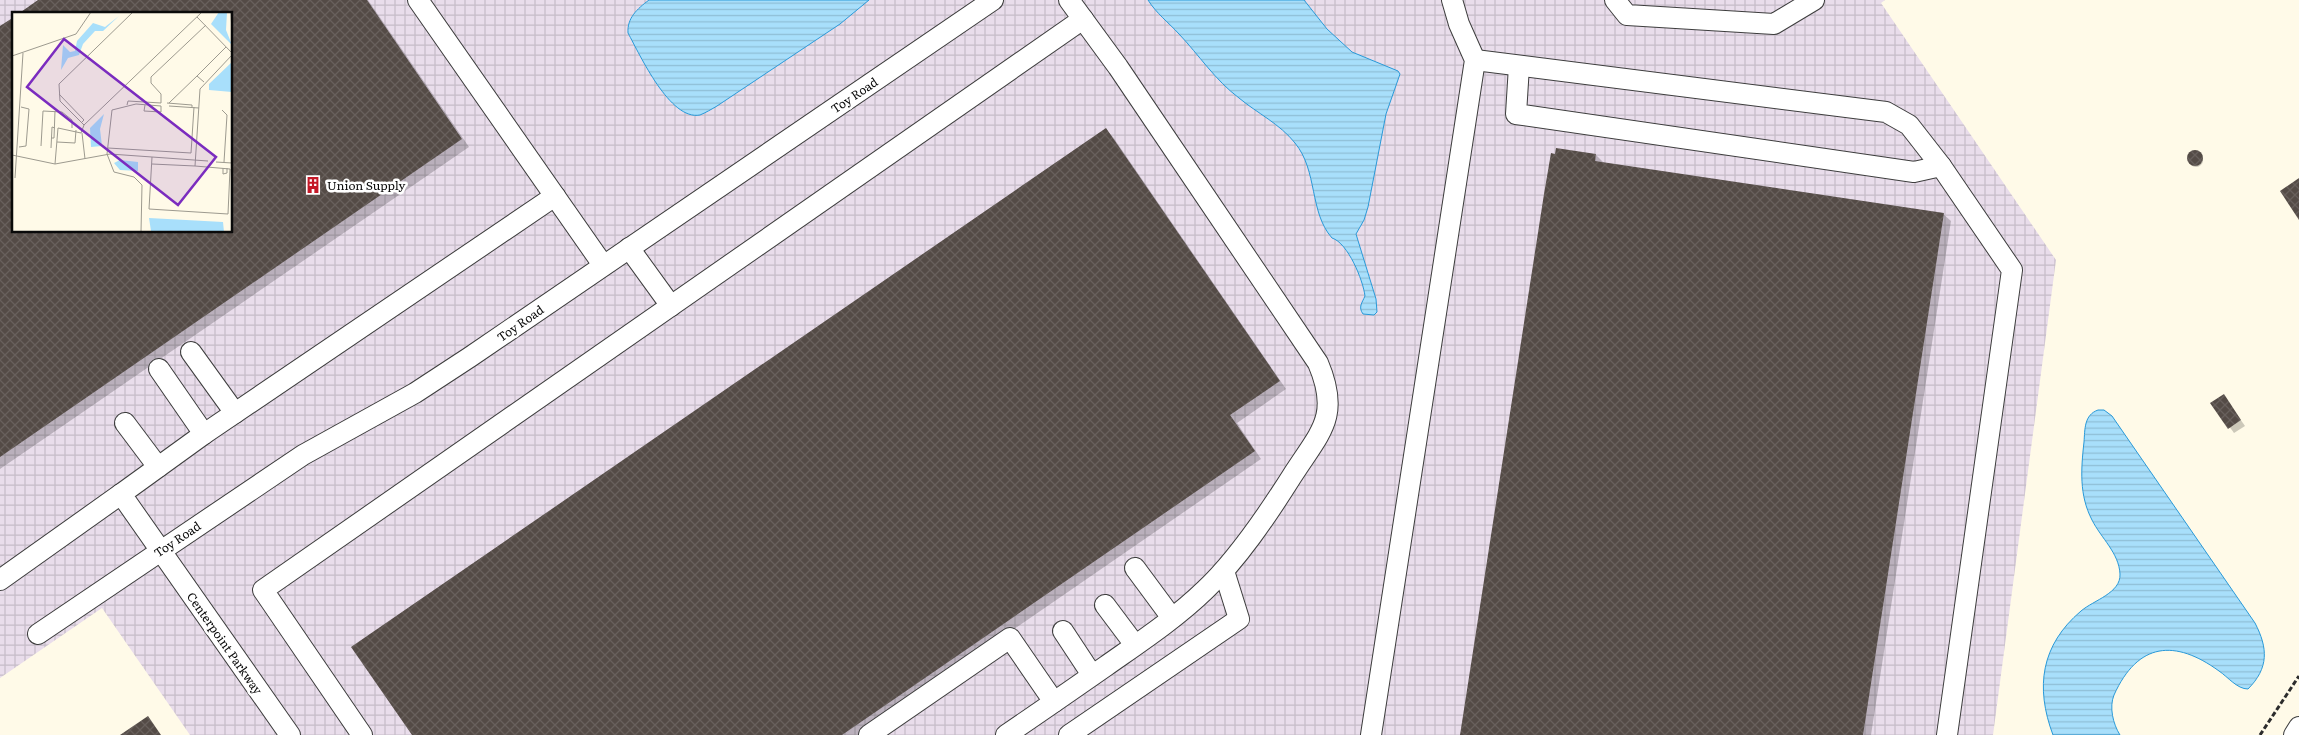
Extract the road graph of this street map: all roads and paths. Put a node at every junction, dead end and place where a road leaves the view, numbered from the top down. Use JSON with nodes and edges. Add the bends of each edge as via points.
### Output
{"nodes":[{"id":1,"x":418,"y":0,"type":"edge"},
{"id":2,"x":993,"y":0,"type":"edge"},
{"id":3,"x":1069,"y":0,"type":"edge"},
{"id":4,"x":1452,"y":0,"type":"edge"},
{"id":5,"x":1615,"y":0,"type":"edge"},
{"id":6,"x":1814,"y":0,"type":"edge"},
{"id":7,"x":1084,"y":20,"type":"junction"},
{"id":8,"x":1475,"y":60,"type":"junction"},
{"id":9,"x":1519,"y":66,"type":"junction"},
{"id":10,"x":1941,"y":166,"type":"junction"},
{"id":11,"x":555,"y":196,"type":"junction"},
{"id":12,"x":629,"y":248,"type":"junction"},
{"id":13,"x":603,"y":265,"type":"junction"},
{"id":14,"x":671,"y":306,"type":"junction"},
{"id":15,"x":191,"y":352,"type":"dead end"},
{"id":16,"x":159,"y":369,"type":"dead end"},
{"id":17,"x":235,"y":414,"type":"junction"},
{"id":18,"x":126,"y":424,"type":"dead end"},
{"id":19,"x":204,"y":434,"type":"junction"},
{"id":20,"x":158,"y":467,"type":"junction"},
{"id":21,"x":121,"y":494,"type":"junction"},
{"id":22,"x":161,"y":550,"type":"junction"},
{"id":23,"x":1136,"y":568,"type":"dead end"},
{"id":24,"x":1224,"y":571,"type":"junction"},
{"id":25,"x":0,"y":580,"type":"edge"},
{"id":26,"x":1105,"y":605,"type":"dead end"},
{"id":27,"x":1172,"y":618,"type":"junction"},
{"id":28,"x":1063,"y":631,"type":"dead end"},
{"id":29,"x":38,"y":634,"type":"dead end"},
{"id":30,"x":1136,"y":645,"type":"junction"},
{"id":31,"x":1092,"y":675,"type":"junction"},
{"id":32,"x":2299,"y":676,"type":"edge"},
{"id":33,"x":1054,"y":702,"type":"junction"},
{"id":34,"x":2299,"y":727,"type":"edge"},
{"id":35,"x":290,"y":735,"type":"edge"},
{"id":36,"x":362,"y":735,"type":"edge"},
{"id":37,"x":869,"y":735,"type":"edge"},
{"id":38,"x":1006,"y":735,"type":"edge"},
{"id":39,"x":1069,"y":735,"type":"edge"},
{"id":40,"x":1371,"y":735,"type":"edge"},
{"id":41,"x":1947,"y":735,"type":"edge"},
{"id":42,"x":2260,"y":735,"type":"edge"},
{"id":43,"x":2294,"y":735,"type":"edge"}],
"edges":[{"from":1,"to":11,"type":"street"},
{"from":2,"to":12,"type":"street","name":"Toy Road"},
{"from":3,"to":7,"type":"street"},
{"from":4,"to":8,"type":"street"},
{"from":5,"to":6,"type":"street","via":[[1627,15],[1774,24]]},
{"from":7,"to":14,"type":"street"},
{"from":7,"to":24,"type":"street","via":[[1310,350],[1326,386],[1328,413],[1323,428],[1278,500]]},
{"from":8,"to":9,"type":"street"},
{"from":8,"to":40,"type":"street"},
{"from":9,"to":10,"type":"street","via":[[1886,112],[1909,125]]},
{"from":9,"to":10,"type":"street","via":[[1516,114],[1914,172]]},
{"from":10,"to":41,"type":"street","via":[[2012,270]]},
{"from":11,"to":13,"type":"street"},
{"from":11,"to":17,"type":"street"},
{"from":12,"to":13,"type":"street","name":"Toy Road"},
{"from":12,"to":14,"type":"street"},
{"from":13,"to":22,"type":"street","name":"Toy Road","via":[[415,394],[303,455]]},
{"from":14,"to":36,"type":"street","via":[[263,590]]},
{"from":15,"to":17,"type":"street"},
{"from":16,"to":19,"type":"street"},
{"from":17,"to":19,"type":"street"},
{"from":18,"to":20,"type":"street"},
{"from":19,"to":20,"type":"street"},
{"from":20,"to":21,"type":"street"},
{"from":21,"to":22,"type":"street","name":"Centerpoint Parkway"},
{"from":21,"to":25,"type":"street"},
{"from":22,"to":29,"type":"street","name":"Toy Road"},
{"from":22,"to":35,"type":"street","name":"Centerpoint Parkway"},
{"from":23,"to":27,"type":"street"},
{"from":24,"to":27,"type":"street"},
{"from":24,"to":39,"type":"street","via":[[1239,619]]},
{"from":26,"to":30,"type":"street"},
{"from":27,"to":30,"type":"street"},
{"from":28,"to":31,"type":"street"},
{"from":30,"to":31,"type":"street"},
{"from":31,"to":33,"type":"street"},
{"from":32,"to":42,"type":"path"},
{"from":33,"to":37,"type":"street","via":[[1010,638]]},
{"from":33,"to":38,"type":"street"},
{"from":34,"to":43,"type":"street"}]}
